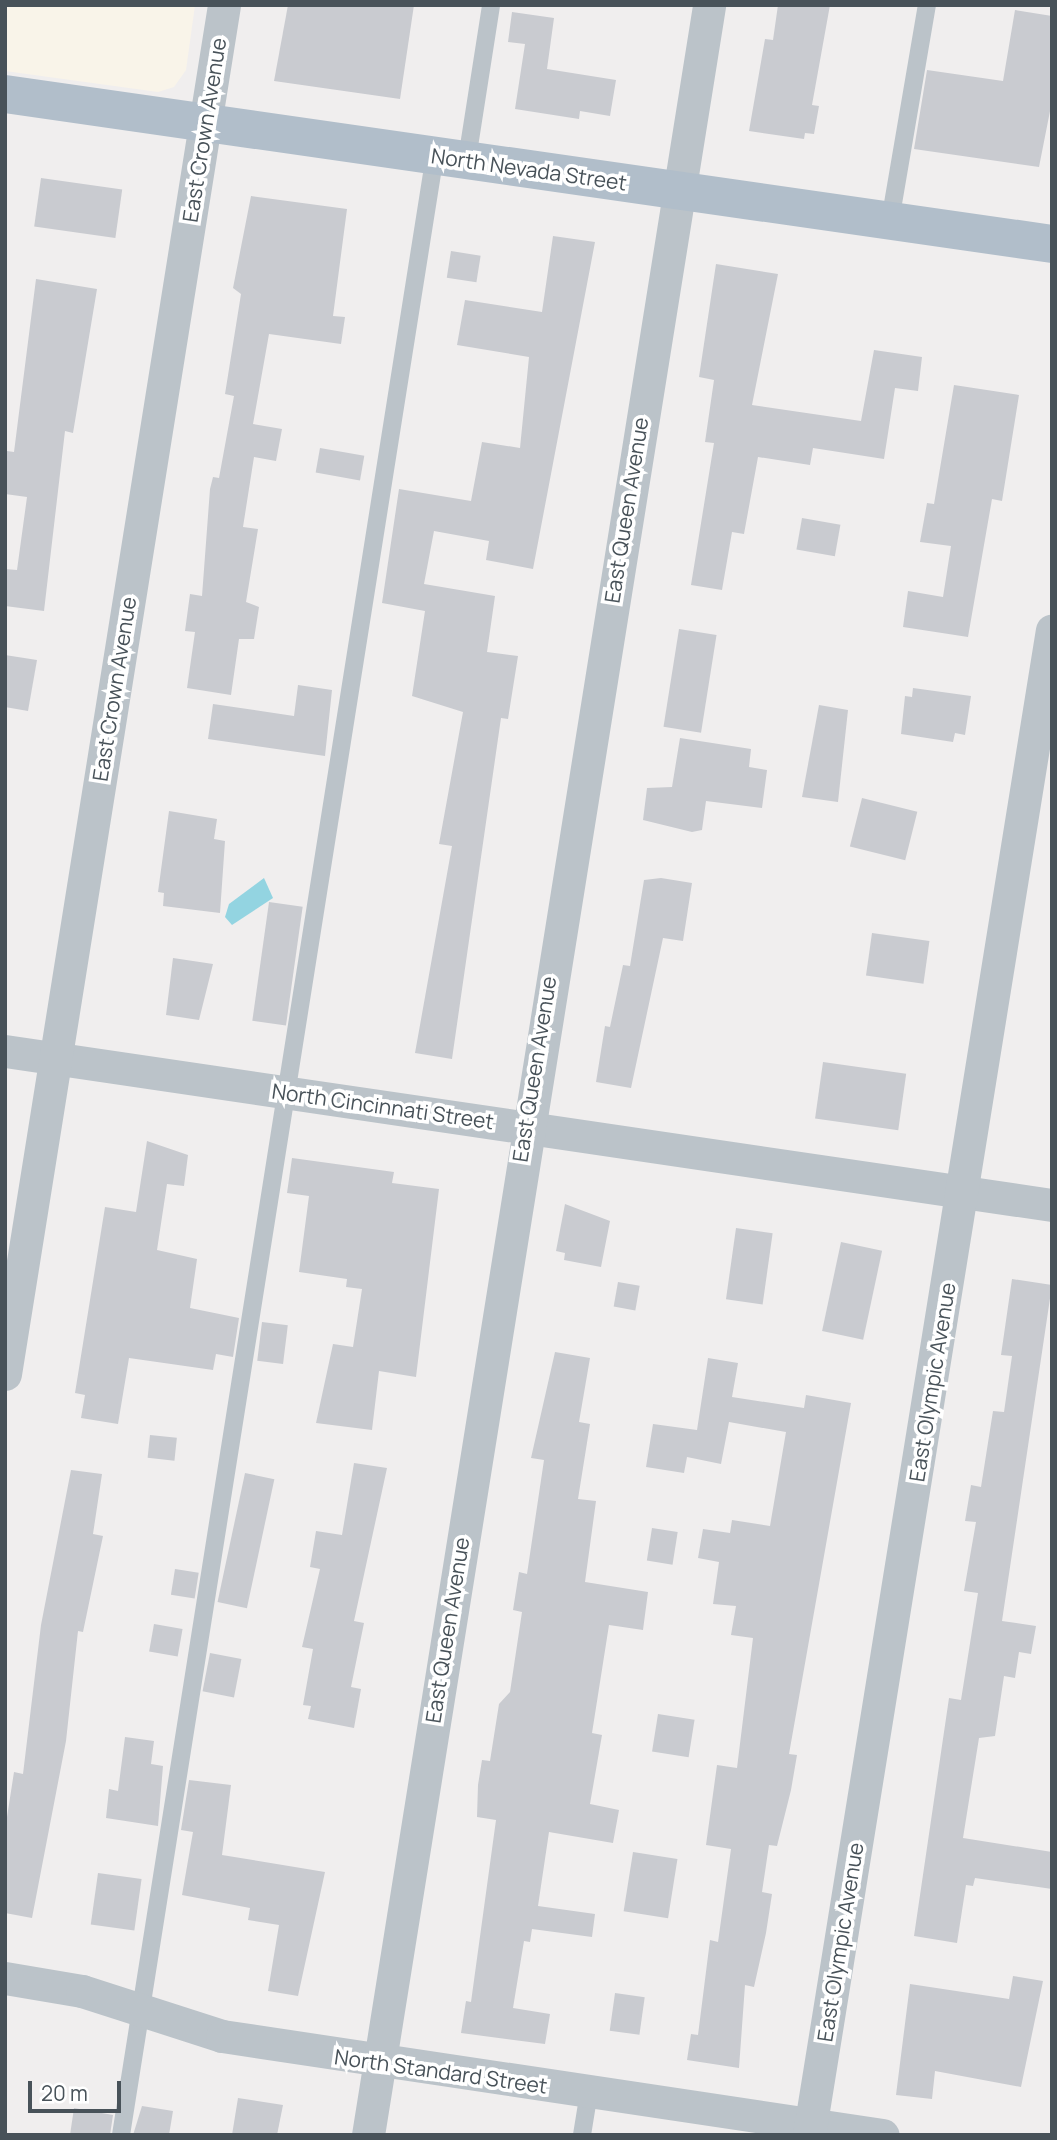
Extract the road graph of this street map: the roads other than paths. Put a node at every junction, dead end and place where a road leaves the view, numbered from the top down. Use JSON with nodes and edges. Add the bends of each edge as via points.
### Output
{"nodes":[{"id":1,"x":224,"y":5,"type":"edge"},
{"id":2,"x":491,"y":5,"type":"edge"},
{"id":3,"x":709,"y":5,"type":"edge"},
{"id":4,"x":927,"y":5,"type":"edge"},
{"id":5,"x":5,"y":94,"type":"edge"},
{"id":6,"x":205,"y":121,"type":"junction"},
{"id":7,"x":451,"y":157,"type":"junction"},
{"id":8,"x":679,"y":191,"type":"junction"},
{"id":9,"x":890,"y":221,"type":"junction"},
{"id":10,"x":1052,"y":244,"type":"edge"},
{"id":11,"x":1052,"y":630,"type":"edge"},
{"id":12,"x":5,"y":1051,"type":"edge"},
{"id":13,"x":54,"y":1058,"type":"junction"},
{"id":14,"x":286,"y":1091,"type":"junction"},
{"id":15,"x":525,"y":1126,"type":"junction"},
{"id":16,"x":963,"y":1192,"type":"junction"},
{"id":17,"x":1052,"y":1205,"type":"edge"},
{"id":18,"x":5,"y":1374,"type":"edge"},
{"id":19,"x":5,"y":1978,"type":"edge"},
{"id":20,"x":141,"y":2012,"type":"junction"},
{"id":21,"x":380,"y":2062,"type":"junction"},
{"id":22,"x":589,"y":2092,"type":"junction"},
{"id":23,"x":810,"y":2129,"type":"edge"},
{"id":24,"x":121,"y":2135,"type":"edge"},
{"id":25,"x":368,"y":2135,"type":"edge"},
{"id":26,"x":582,"y":2135,"type":"edge"},
{"id":27,"x":883,"y":2135,"type":"edge"}],
"edges":[{"from":1,"to":6,"type":"street","name":"East Crown Avenue"},
{"from":2,"to":7,"type":"lane"},
{"from":3,"to":8,"type":"street","name":"East Queen Avenue"},
{"from":4,"to":9,"type":"lane"},
{"from":5,"to":6,"type":"main road","name":"North Nevada Street"},
{"from":6,"to":7,"type":"main road","name":"North Nevada Street"},
{"from":6,"to":13,"type":"street","name":"East Crown Avenue"},
{"from":7,"to":8,"type":"main road","name":"North Nevada Street"},
{"from":7,"to":14,"type":"lane"},
{"from":8,"to":9,"type":"main road","name":"North Nevada Street"},
{"from":8,"to":15,"type":"street","name":"East Queen Avenue"},
{"from":9,"to":10,"type":"main road","name":"North Nevada Street"},
{"from":11,"to":16,"type":"street","name":"East Olympic Avenue"},
{"from":12,"to":13,"type":"street","name":"North Cincinnati Street"},
{"from":13,"to":14,"type":"street","name":"North Cincinnati Street"},
{"from":13,"to":18,"type":"street","name":"East Crown Avenue"},
{"from":14,"to":15,"type":"street","name":"North Cincinnati Street"},
{"from":14,"to":20,"type":"lane"},
{"from":15,"to":16,"type":"street","name":"North Cincinnati Street"},
{"from":15,"to":21,"type":"street","name":"East Queen Avenue"},
{"from":16,"to":17,"type":"street","name":"North Cincinnati Street"},
{"from":16,"to":23,"type":"street","name":"East Olympic Avenue"},
{"from":19,"to":20,"type":"street","name":"North Standard Street","via":[[82,1991]]},
{"from":20,"to":21,"type":"street","name":"North Standard Street","via":[[222,2036]]},
{"from":20,"to":24,"type":"lane"},
{"from":21,"to":22,"type":"street","name":"North Standard Street"},
{"from":21,"to":25,"type":"street","name":"East Queen Avenue"},
{"from":22,"to":23,"type":"street","name":"North Standard Street"},
{"from":22,"to":26,"type":"lane"},
{"from":23,"to":27,"type":"street","name":"North Standard Street"}]}
